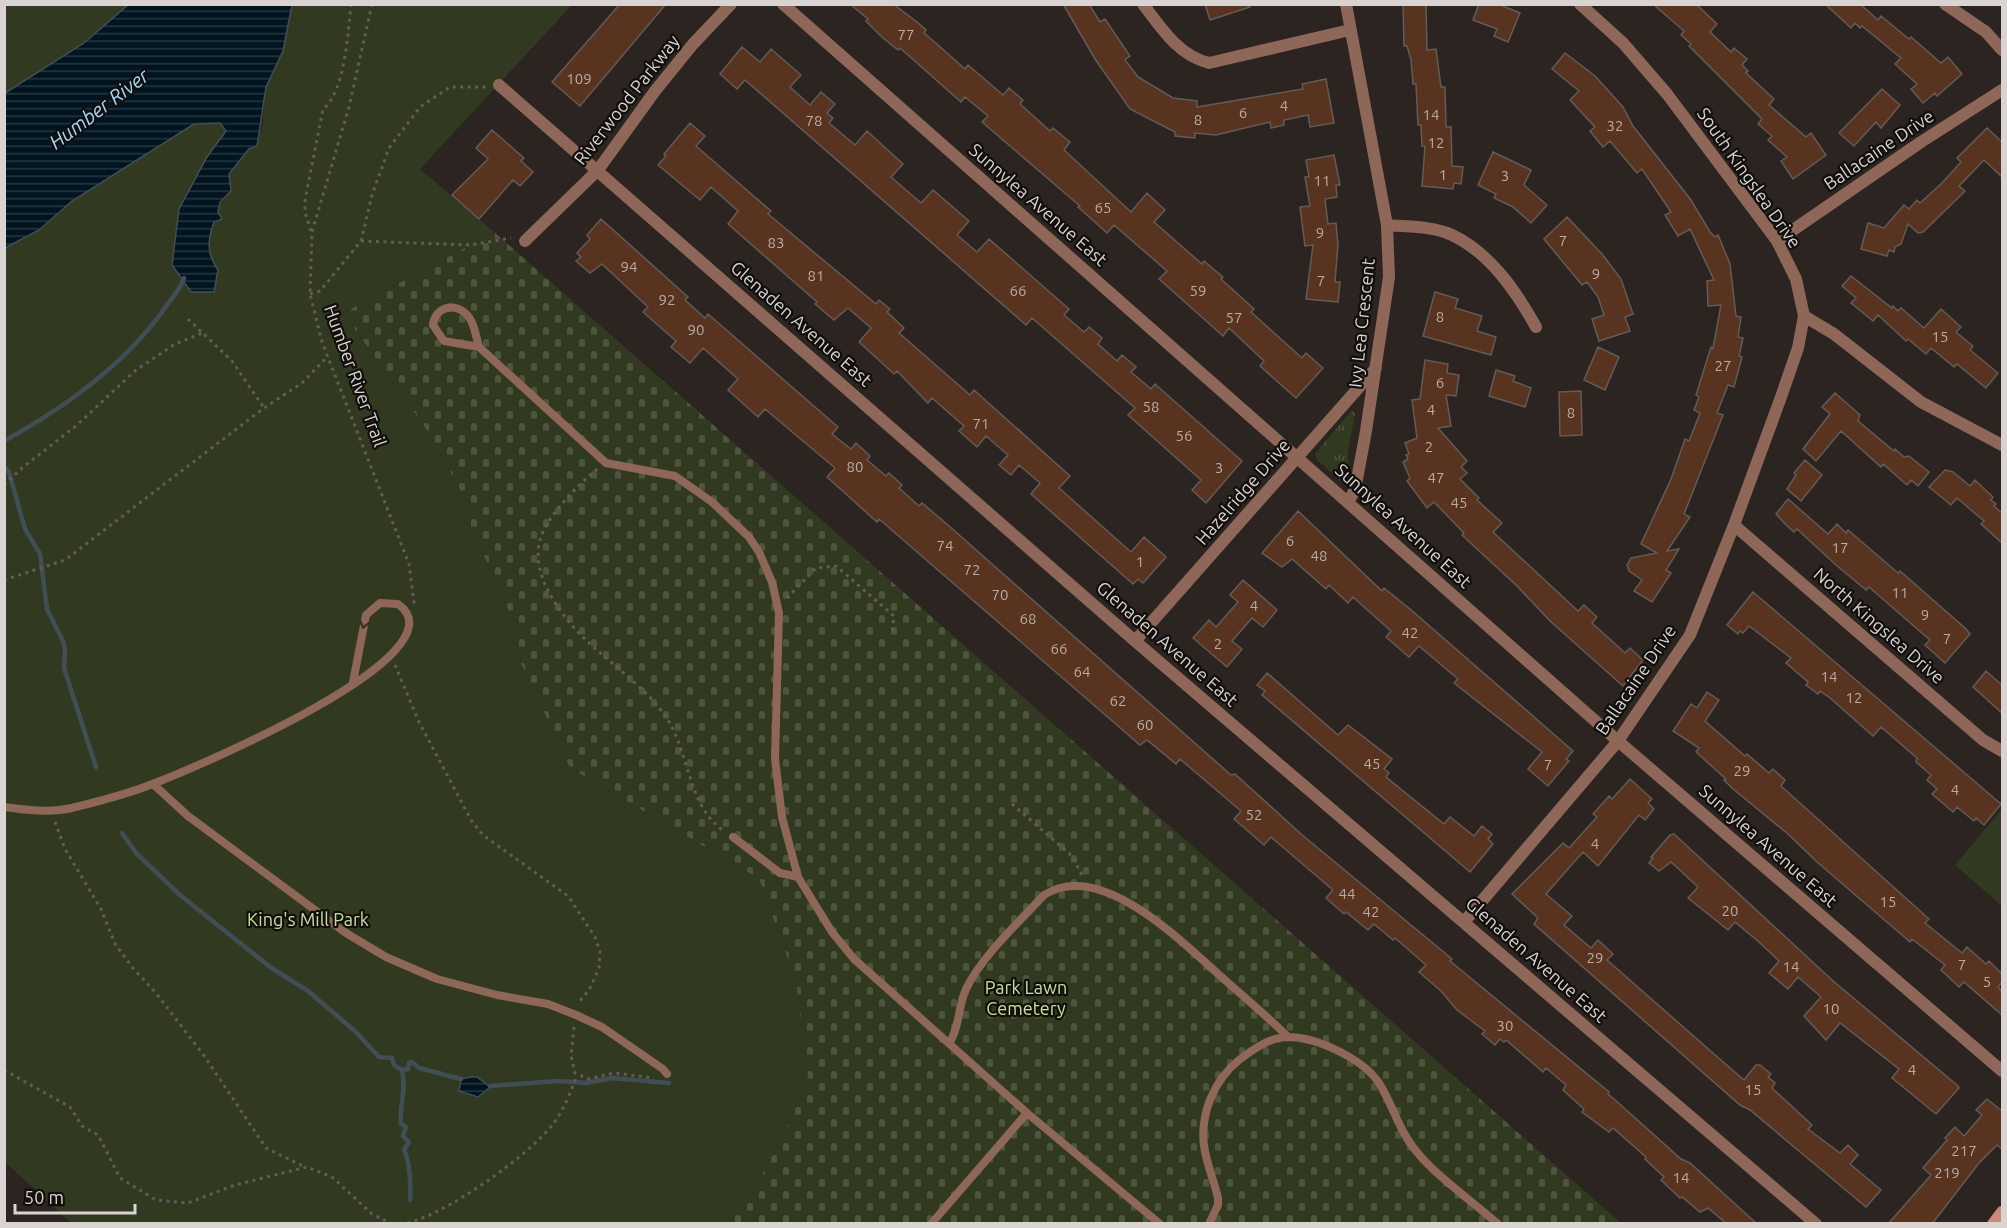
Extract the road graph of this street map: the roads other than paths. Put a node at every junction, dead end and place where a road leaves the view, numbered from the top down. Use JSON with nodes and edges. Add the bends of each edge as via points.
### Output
{"nodes":[{"id":1,"x":731,"y":4,"type":"edge"},
{"id":2,"x":783,"y":4,"type":"edge"},
{"id":3,"x":1143,"y":4,"type":"edge"},
{"id":4,"x":1346,"y":4,"type":"edge"},
{"id":5,"x":1580,"y":4,"type":"edge"},
{"id":6,"x":1945,"y":4,"type":"edge"},
{"id":7,"x":1350,"y":30,"type":"junction"},
{"id":8,"x":2002,"y":50,"type":"edge"},
{"id":9,"x":499,"y":85,"type":"road end"},
{"id":10,"x":2002,"y":90,"type":"edge"},
{"id":11,"x":598,"y":170,"type":"junction"},
{"id":12,"x":1387,"y":225,"type":"junction"},
{"id":13,"x":525,"y":241,"type":"road end"},
{"id":14,"x":1777,"y":241,"type":"junction"},
{"id":15,"x":1804,"y":316,"type":"junction"},
{"id":16,"x":1536,"y":327,"type":"dead end"},
{"id":17,"x":479,"y":347,"type":"junction"},
{"id":18,"x":1377,"y":367,"type":"junction"},
{"id":19,"x":2002,"y":446,"type":"edge"},
{"id":20,"x":1298,"y":457,"type":"junction"},
{"id":21,"x":1348,"y":502,"type":"junction"},
{"id":22,"x":1734,"y":525,"type":"junction"},
{"id":23,"x":1135,"y":641,"type":"junction"},
{"id":24,"x":353,"y":682,"type":"junction"},
{"id":25,"x":1618,"y":741,"type":"junction"},
{"id":26,"x":2002,"y":751,"type":"edge"},
{"id":27,"x":153,"y":784,"type":"junction"},
{"id":28,"x":4,"y":807,"type":"edge"},
{"id":29,"x":733,"y":837,"type":"road end"},
{"id":30,"x":798,"y":877,"type":"junction"},
{"id":31,"x":1464,"y":922,"type":"junction"},
{"id":32,"x":1287,"y":1037,"type":"junction"},
{"id":33,"x":950,"y":1042,"type":"junction"},
{"id":34,"x":2002,"y":1071,"type":"edge"},
{"id":35,"x":667,"y":1074,"type":"dead end"},
{"id":36,"x":1027,"y":1113,"type":"junction"},
{"id":37,"x":2002,"y":1212,"type":"edge"},
{"id":38,"x":931,"y":1224,"type":"edge"},
{"id":39,"x":1160,"y":1224,"type":"edge"},
{"id":40,"x":1209,"y":1224,"type":"edge"},
{"id":41,"x":1498,"y":1224,"type":"edge"},
{"id":42,"x":1816,"y":1224,"type":"edge"},
{"id":43,"x":1993,"y":1224,"type":"edge"}],
"edges":[{"from":1,"to":11,"type":"street","name":"Riverwood Parkway","via":[[655,91]]},
{"from":2,"to":20,"type":"street","name":"Sunnylea Avenue East"},
{"from":3,"to":7,"type":"street","via":[[1178,48],[1193,59],[1209,63]]},
{"from":4,"to":7,"type":"street","name":"Ivy Lea Crescent"},
{"from":5,"to":14,"type":"street","name":"South Kingslea Drive","via":[[1623,43],[1667,94]]},
{"from":6,"to":8,"type":"street","via":[[1986,32]]},
{"from":7,"to":12,"type":"street","name":"Ivy Lea Crescent"},
{"from":9,"to":11,"type":"street","name":"Glenaden Avenue East"},
{"from":10,"to":14,"type":"street","name":"Ballacaine Drive"},
{"from":11,"to":13,"type":"street","name":"Riverwood Parkway"},
{"from":11,"to":23,"type":"street","name":"Glenaden Avenue East"},
{"from":12,"to":16,"type":"street","via":[[1425,228],[1461,240],[1506,279]]},
{"from":12,"to":18,"type":"street","name":"Ivy Lea Crescent","via":[[1389,277]]},
{"from":14,"to":15,"type":"street","name":"South Kingslea Drive","via":[[1796,279]]},
{"from":15,"to":19,"type":"street","via":[[1834,334],[1921,402]]},
{"from":15,"to":22,"type":"street","name":"Ballacaine Drive","via":[[1798,348]]},
{"from":17,"to":17,"type":"lane","via":[[444,341],[433,326],[434,318],[443,309],[460,309],[469,317]]},
{"from":17,"to":30,"type":"lane","via":[[606,463],[675,476],[712,502],[759,552],[778,606],[775,759],[782,817]]},
{"from":18,"to":20,"type":"street","name":"Hazelridge Drive"},
{"from":18,"to":21,"type":"street","name":"Ivy Lea Crescent","via":[[1355,490]]},
{"from":20,"to":21,"type":"street","name":"Sunnylea Avenue East"},
{"from":20,"to":23,"type":"street","name":"Hazelridge Drive"},
{"from":21,"to":25,"type":"street","name":"Sunnylea Avenue East"},
{"from":22,"to":25,"type":"street","name":"Ballacaine Drive","via":[[1690,635]]},
{"from":22,"to":26,"type":"street","name":"North Kingslea Drive","via":[[1983,740]]},
{"from":23,"to":31,"type":"street","name":"Glenaden Avenue East"},
{"from":24,"to":24,"type":"lane","one_way":true,"via":[[392,655],[408,635],[407,613],[392,602],[369,610]]},
{"from":24,"to":27,"type":"lane","via":[[304,713]]},
{"from":25,"to":31,"type":"street","name":"Ballacaine Drive"},
{"from":25,"to":34,"type":"street","name":"Sunnylea Avenue East"},
{"from":27,"to":28,"type":"lane","via":[[69,809]]},
{"from":27,"to":35,"type":"lane","via":[[188,816],[346,933],[386,957],[437,979],[548,1004],[576,1015],[602,1027]]},
{"from":29,"to":30,"type":"lane","via":[[780,873]]},
{"from":30,"to":33,"type":"lane","via":[[854,959]]},
{"from":31,"to":42,"type":"street","name":"Glenaden Avenue East"},
{"from":32,"to":33,"type":"lane","via":[[1157,920],[1116,896],[1085,888],[1060,888],[1044,895],[989,957],[967,988]]},
{"from":32,"to":40,"type":"lane","via":[[1268,1042],[1237,1062],[1209,1101],[1204,1145],[1218,1198]]},
{"from":32,"to":41,"type":"lane","via":[[1333,1049],[1365,1068],[1379,1084],[1405,1138],[1418,1155]]},
{"from":33,"to":36,"type":"lane"},
{"from":36,"to":38,"type":"lane"},
{"from":36,"to":39,"type":"lane"},
{"from":37,"to":43,"type":"street"}]}
